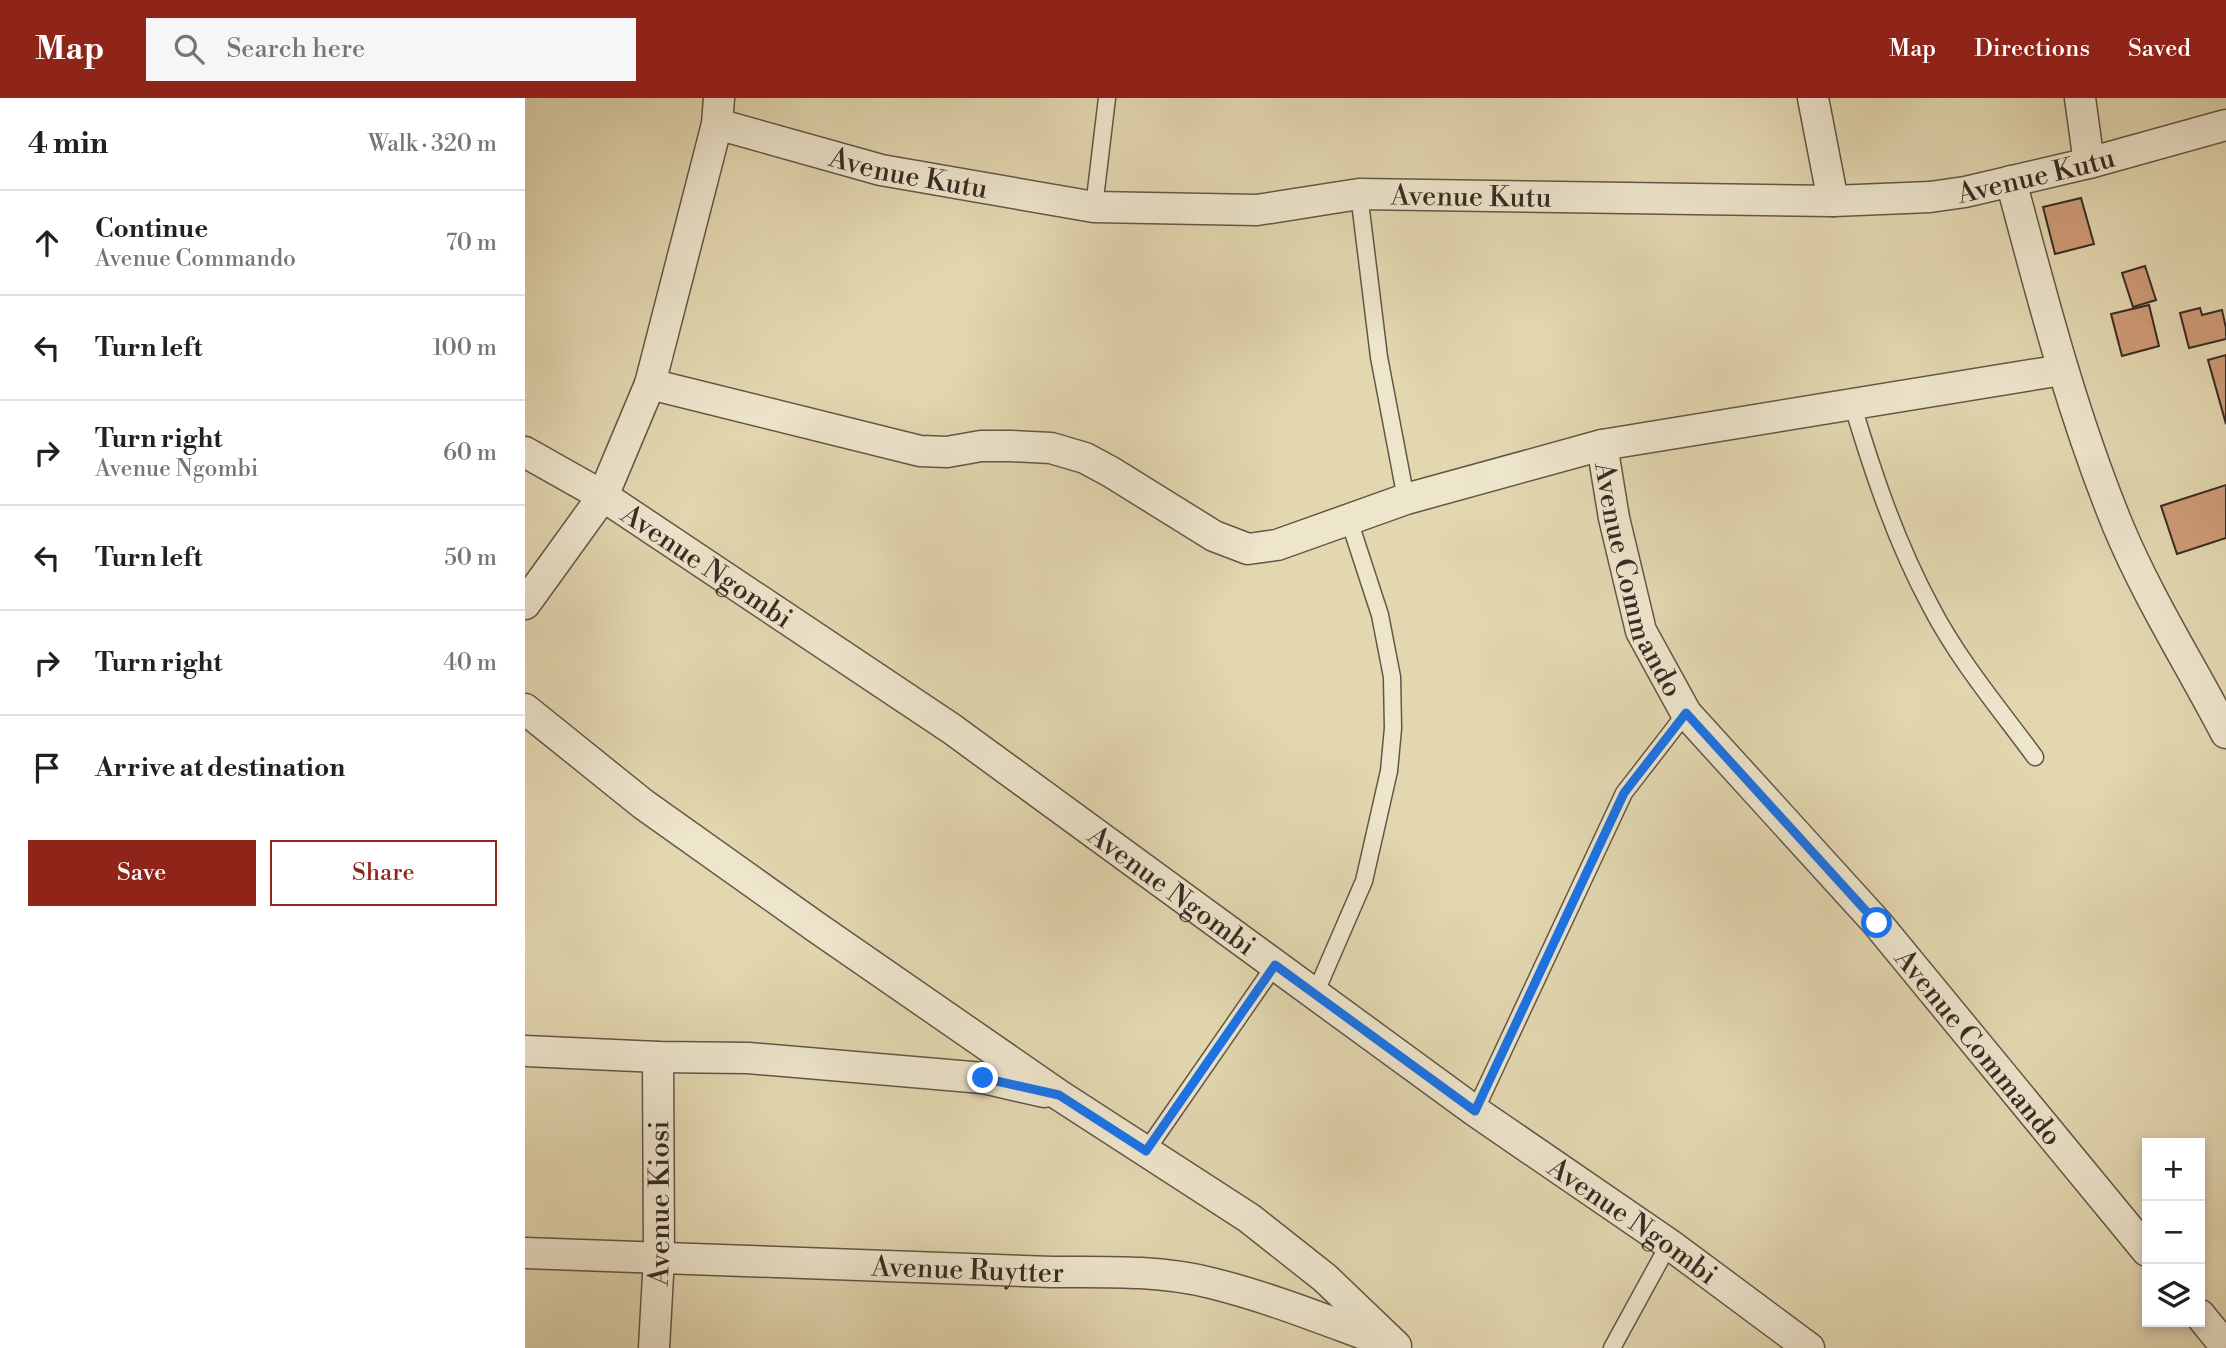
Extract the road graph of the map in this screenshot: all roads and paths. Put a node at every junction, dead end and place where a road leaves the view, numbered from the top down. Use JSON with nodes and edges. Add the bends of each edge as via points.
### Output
{"nodes":[{"id":1,"x":1107,"y":98,"type":"edge"},
{"id":2,"x":1813,"y":98,"type":"edge"},
{"id":3,"x":2080,"y":98,"type":"edge"},
{"id":4,"x":718,"y":111,"type":"edge"},
{"id":5,"x":2226,"y":125,"type":"edge"},
{"id":6,"x":2089,"y":163,"type":"junction"},
{"id":7,"x":2011,"y":181,"type":"junction"},
{"id":8,"x":1359,"y":194,"type":"junction"},
{"id":9,"x":1833,"y":201,"type":"junction"},
{"id":10,"x":1094,"y":207,"type":"junction"},
{"id":11,"x":2062,"y":370,"type":"junction"},
{"id":12,"x":650,"y":384,"type":"junction"},
{"id":13,"x":1852,"y":402,"type":"junction"},
{"id":14,"x":1602,"y":445,"type":"junction"},
{"id":15,"x":525,"y":452,"type":"edge"},
{"id":16,"x":603,"y":496,"type":"junction"},
{"id":17,"x":1406,"y":499,"type":"junction"},
{"id":18,"x":1349,"y":520,"type":"junction"},
{"id":19,"x":525,"y":604,"type":"edge"},
{"id":20,"x":525,"y":709,"type":"edge"},
{"id":21,"x":1686,"y":713,"type":"junction"},
{"id":22,"x":2226,"y":733,"type":"edge"},
{"id":23,"x":2035,"y":757,"type":"dead end"},
{"id":24,"x":1275,"y":965,"type":"junction"},
{"id":25,"x":1315,"y":994,"type":"junction"},
{"id":26,"x":525,"y":1051,"type":"edge"},
{"id":27,"x":658,"y":1057,"type":"junction"},
{"id":28,"x":1059,"y":1095,"type":"junction"},
{"id":29,"x":1475,"y":1111,"type":"junction"},
{"id":30,"x":1146,"y":1151,"type":"junction"},
{"id":31,"x":1669,"y":1244,"type":"junction"},
{"id":32,"x":2142,"y":1245,"type":"edge"},
{"id":33,"x":525,"y":1252,"type":"edge"},
{"id":34,"x":659,"y":1257,"type":"junction"},
{"id":35,"x":2205,"y":1321,"type":"edge"},
{"id":36,"x":1398,"y":1347,"type":"edge"},
{"id":37,"x":2226,"y":1347,"type":"edge"},
{"id":38,"x":655,"y":1348,"type":"edge"},
{"id":39,"x":1612,"y":1348,"type":"edge"},
{"id":40,"x":1809,"y":1348,"type":"edge"}],
"edges":[{"from":1,"to":10,"type":"lane"},
{"from":2,"to":9,"type":"street"},
{"from":3,"to":6,"type":"street"},
{"from":4,"to":10,"type":"street","name":"Avenue Kutu","via":[[881,170]]},
{"from":4,"to":12,"type":"street"},
{"from":5,"to":6,"type":"street","name":"Avenue Kutu"},
{"from":6,"to":7,"type":"street","name":"Avenue Kutu"},
{"from":7,"to":9,"type":"street","name":"Avenue Kutu","via":[[1930,197]]},
{"from":7,"to":11,"type":"street"},
{"from":8,"to":9,"type":"street","name":"Avenue Kutu"},
{"from":8,"to":10,"type":"street","name":"Avenue Kutu","via":[[1257,210]]},
{"from":8,"to":17,"type":"lane","via":[[1379,357]]},
{"from":11,"to":13,"type":"street"},
{"from":11,"to":22,"type":"street","via":[[2118,526]]},
{"from":12,"to":16,"type":"street"},
{"from":12,"to":18,"type":"street","via":[[920,451],[981,446],[1051,448],[1085,458],[1214,536],[1248,550]]},
{"from":13,"to":14,"type":"street"},
{"from":13,"to":23,"type":"lane","via":[[1874,476],[1931,609]]},
{"from":14,"to":17,"type":"street"},
{"from":14,"to":21,"type":"street","name":"Avenue Commando","via":[[1641,631]]},
{"from":15,"to":16,"type":"street","name":"Avenue Ngombi"},
{"from":16,"to":19,"type":"street"},
{"from":16,"to":24,"type":"street","name":"Avenue Ngombi","via":[[952,729]]},
{"from":17,"to":18,"type":"street"},
{"from":18,"to":25,"type":"lane","via":[[1380,615],[1392,677],[1393,728],[1389,771],[1364,881]]},
{"from":20,"to":28,"type":"street","via":[[643,804]]},
{"from":21,"to":29,"type":"lane","via":[[1624,793]]},
{"from":21,"to":32,"type":"street","name":"Avenue Commando","via":[[1877,923]]},
{"from":24,"to":25,"type":"street","name":"Avenue Ngombi"},
{"from":24,"to":30,"type":"lane"},
{"from":25,"to":29,"type":"street","name":"Avenue Ngombi"},
{"from":26,"to":27,"type":"street"},
{"from":27,"to":28,"type":"street","via":[[748,1058],[983,1078]]},
{"from":27,"to":34,"type":"street","name":"Avenue Kiosi"},
{"from":28,"to":30,"type":"street"},
{"from":29,"to":31,"type":"street","name":"Avenue Ngombi"},
{"from":30,"to":36,"type":"street","via":[[1289,1249]]},
{"from":31,"to":39,"type":"lane"},
{"from":31,"to":40,"type":"street","name":"Avenue Ngombi"},
{"from":33,"to":34,"type":"street","name":"Avenue Ruytter"},
{"from":34,"to":36,"type":"street","name":"Avenue Ruytter","via":[[1139,1272],[1210,1282]]},
{"from":34,"to":38,"type":"street","name":"Avenue Kiosi"},
{"from":35,"to":37,"type":"street"}]}
